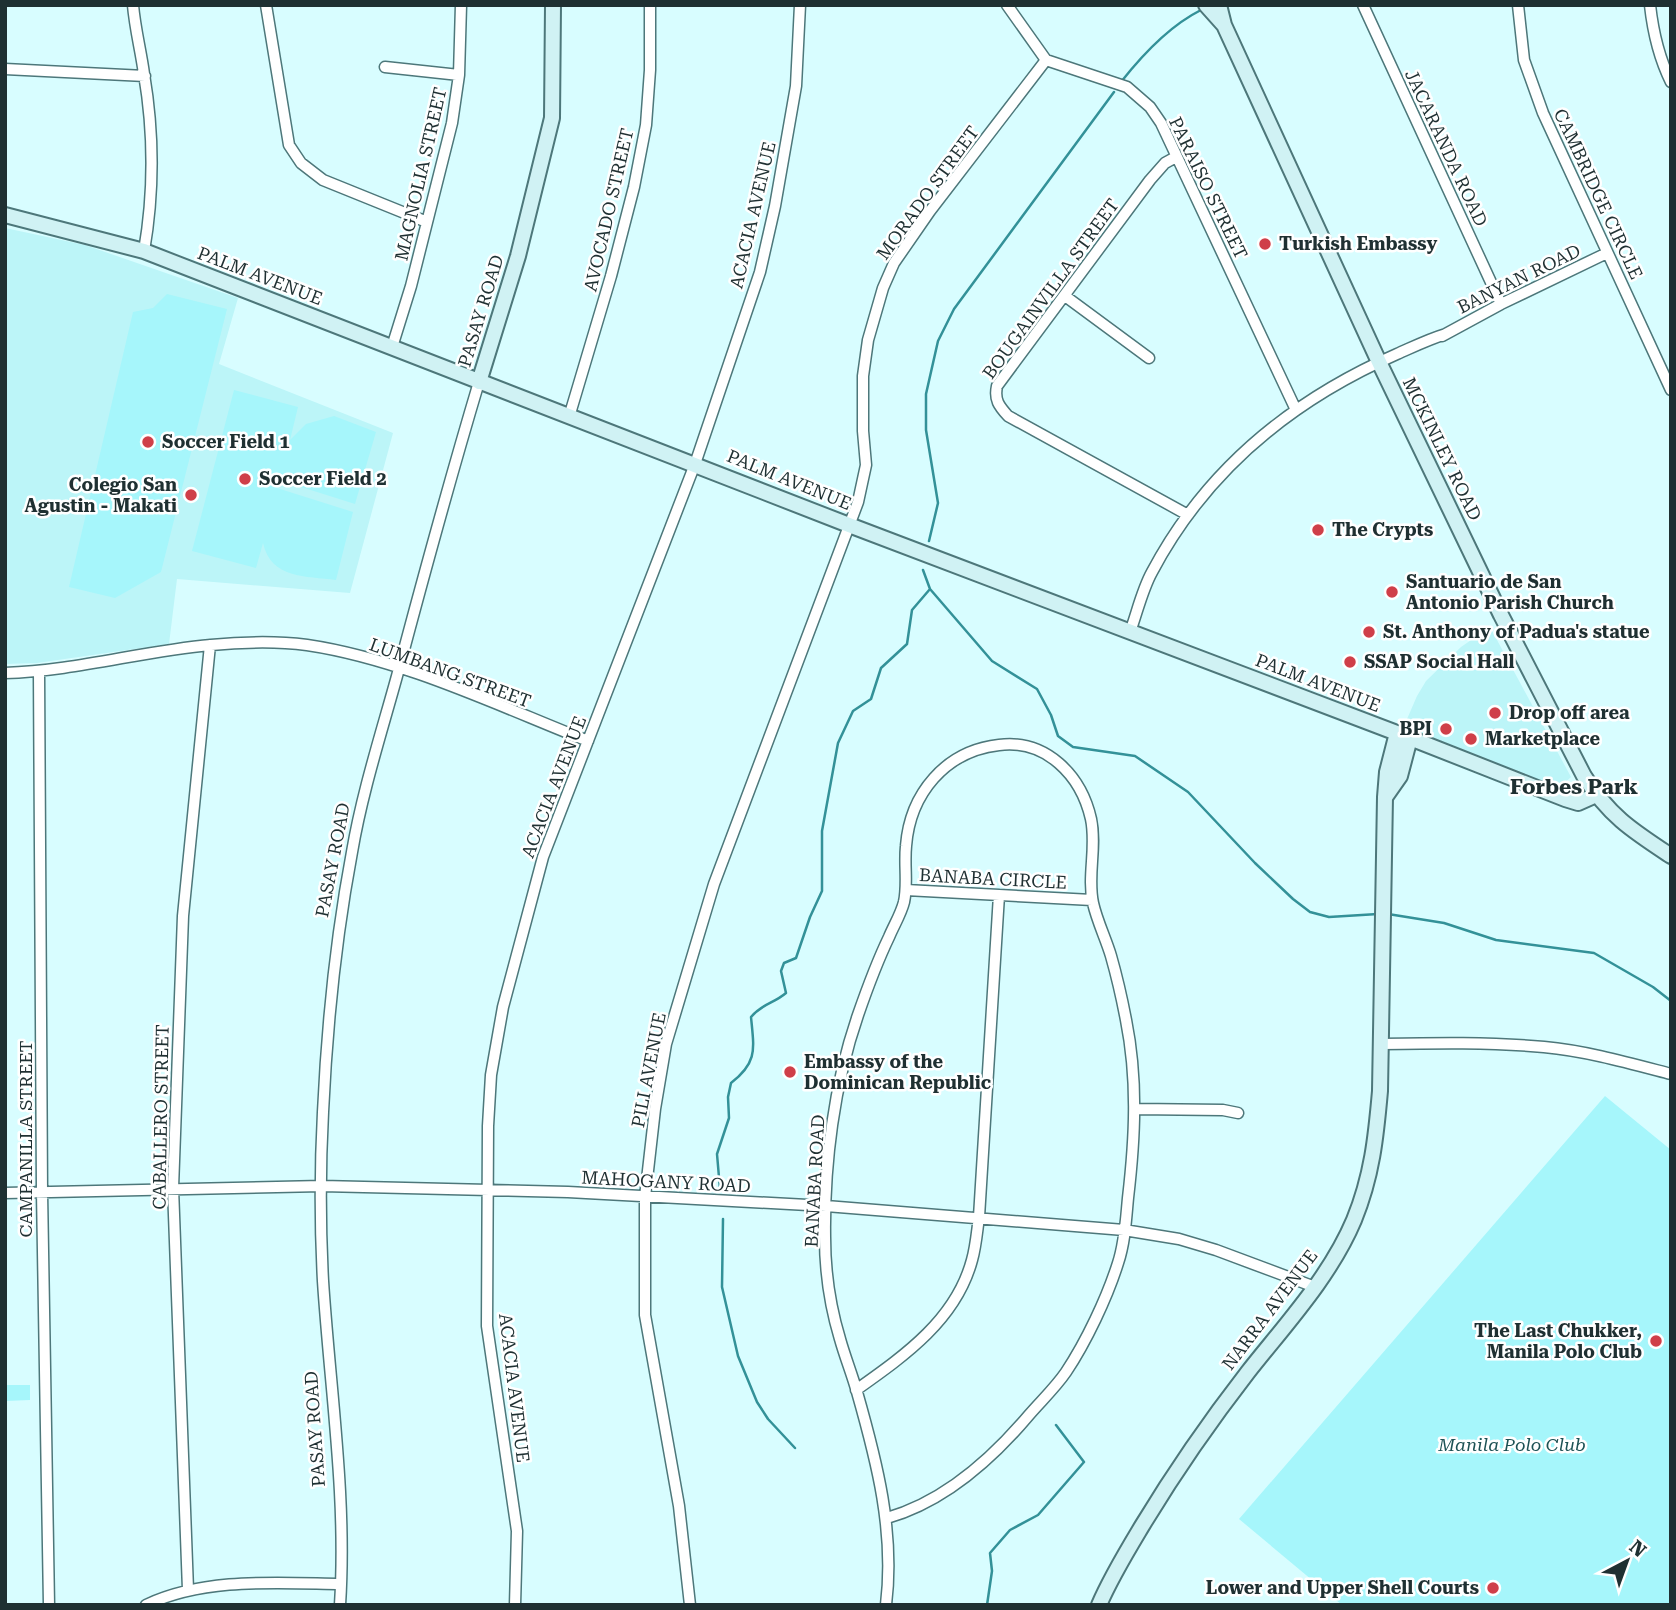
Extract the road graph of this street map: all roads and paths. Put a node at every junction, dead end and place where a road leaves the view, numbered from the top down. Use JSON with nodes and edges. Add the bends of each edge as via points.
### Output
{"nodes":[{"id":1,"x":132,"y":5,"type":"edge"},
{"id":2,"x":266,"y":5,"type":"edge"},
{"id":3,"x":461,"y":5,"type":"edge"},
{"id":4,"x":553,"y":5,"type":"edge"},
{"id":5,"x":650,"y":5,"type":"edge"},
{"id":6,"x":800,"y":5,"type":"edge"},
{"id":7,"x":1007,"y":5,"type":"edge"},
{"id":8,"x":1206,"y":5,"type":"edge"},
{"id":9,"x":1219,"y":5,"type":"edge"},
{"id":10,"x":1363,"y":5,"type":"edge"},
{"id":11,"x":1518,"y":5,"type":"edge"},
{"id":12,"x":1650,"y":5,"type":"edge"},
{"id":13,"x":1224,"y":26,"type":"junction"},
{"id":14,"x":1046,"y":60,"type":"junction"},
{"id":15,"x":386,"y":67,"type":"dead end"},
{"id":16,"x":5,"y":69,"type":"edge"},
{"id":17,"x":459,"y":75,"type":"junction"},
{"id":18,"x":145,"y":76,"type":"junction"},
{"id":19,"x":1671,"y":82,"type":"edge"},
{"id":20,"x":1176,"y":157,"type":"junction"},
{"id":21,"x":5,"y":215,"type":"edge"},
{"id":22,"x":427,"y":222,"type":"junction"},
{"id":23,"x":144,"y":251,"type":"junction"},
{"id":24,"x":1607,"y":253,"type":"junction"},
{"id":25,"x":1065,"y":296,"type":"junction"},
{"id":26,"x":1501,"y":304,"type":"junction"},
{"id":27,"x":391,"y":347,"type":"junction"},
{"id":28,"x":1149,"y":358,"type":"dead end"},
{"id":29,"x":1379,"y":362,"type":"junction"},
{"id":30,"x":479,"y":382,"type":"junction"},
{"id":31,"x":1671,"y":390,"type":"edge"},
{"id":32,"x":1296,"y":410,"type":"junction"},
{"id":33,"x":569,"y":416,"type":"junction"},
{"id":34,"x":695,"y":464,"type":"junction"},
{"id":35,"x":1188,"y":515,"type":"junction"},
{"id":36,"x":849,"y":525,"type":"junction"},
{"id":37,"x":1130,"y":632,"type":"junction"},
{"id":38,"x":210,"y":645,"type":"junction"},
{"id":39,"x":399,"y":667,"type":"junction"},
{"id":40,"x":39,"y":672,"type":"junction"},
{"id":41,"x":5,"y":673,"type":"edge"},
{"id":42,"x":1403,"y":735,"type":"junction"},
{"id":43,"x":588,"y":741,"type":"junction"},
{"id":44,"x":1584,"y":776,"type":"junction"},
{"id":45,"x":1555,"y":794,"type":"junction"},
{"id":46,"x":1596,"y":795,"type":"junction"},
{"id":47,"x":1671,"y":856,"type":"edge"},
{"id":48,"x":906,"y":890,"type":"junction"},
{"id":49,"x":999,"y":895,"type":"junction"},
{"id":50,"x":1092,"y":900,"type":"junction"},
{"id":51,"x":1382,"y":1044,"type":"junction"},
{"id":52,"x":1671,"y":1074,"type":"edge"},
{"id":53,"x":1136,"y":1109,"type":"junction"},
{"id":54,"x":1238,"y":1113,"type":"dead end"},
{"id":55,"x":322,"y":1186,"type":"junction"},
{"id":56,"x":173,"y":1188,"type":"junction"},
{"id":57,"x":486,"y":1191,"type":"junction"},
{"id":58,"x":5,"y":1192,"type":"edge"},
{"id":59,"x":42,"y":1192,"type":"junction"},
{"id":60,"x":645,"y":1197,"type":"junction"},
{"id":61,"x":826,"y":1206,"type":"junction"},
{"id":62,"x":979,"y":1217,"type":"junction"},
{"id":63,"x":1124,"y":1230,"type":"junction"},
{"id":64,"x":1315,"y":1287,"type":"junction"},
{"id":65,"x":856,"y":1390,"type":"junction"},
{"id":66,"x":887,"y":1518,"type":"junction"},
{"id":67,"x":341,"y":1584,"type":"junction"},
{"id":68,"x":188,"y":1590,"type":"junction"},
{"id":69,"x":49,"y":1605,"type":"edge"},
{"id":70,"x":146,"y":1605,"type":"edge"},
{"id":71,"x":340,"y":1605,"type":"edge"},
{"id":72,"x":516,"y":1605,"type":"edge"},
{"id":73,"x":690,"y":1605,"type":"edge"},
{"id":74,"x":886,"y":1605,"type":"edge"},
{"id":75,"x":1099,"y":1605,"type":"edge"}],
"edges":[{"from":1,"to":18,"type":"street"},
{"from":2,"to":22,"type":"street","via":[[289,145],[301,163],[323,180]]},
{"from":3,"to":17,"type":"street","name":"MAGNOLIA STREET"},
{"from":4,"to":30,"type":"street","name":"PASAY ROAD","via":[[552,110],[518,256]]},
{"from":5,"to":33,"type":"street","name":"AVOCADO STREET","via":[[646,125],[634,187]]},
{"from":6,"to":34,"type":"street","name":"ACACIA AVENUE","via":[[796,86],[760,272]]},
{"from":7,"to":14,"type":"street"},
{"from":8,"to":13,"type":"street","name":"MCKINLEY ROAD"},
{"from":9,"to":13,"type":"street","name":"MCKINLEY ROAD"},
{"from":10,"to":26,"type":"street","name":"JACARANDA ROAD"},
{"from":11,"to":24,"type":"street","name":"CAMBRIDGE CIRCLE","via":[[1524,60],[1543,113]]},
{"from":12,"to":19,"type":"street","via":[[1652,27]]},
{"from":13,"to":29,"type":"street","name":"MCKINLEY ROAD"},
{"from":14,"to":20,"type":"street","name":"PARAISO STREET","via":[[1135,93],[1161,123]]},
{"from":14,"to":36,"type":"street","name":"MORADO STREET","via":[[930,211],[894,263],[883,288],[863,376],[865,475]]},
{"from":15,"to":17,"type":"street"},
{"from":16,"to":18,"type":"street"},
{"from":17,"to":22,"type":"street","name":"MAGNOLIA STREET"},
{"from":18,"to":23,"type":"street","via":[[153,187]]},
{"from":20,"to":25,"type":"street","name":"BOUGAINVILLA STREET","via":[[1150,180]]},
{"from":20,"to":32,"type":"street","name":"PARAISO STREET"},
{"from":21,"to":23,"type":"street","name":"PALM AVENUE"},
{"from":22,"to":27,"type":"street","name":"MAGNOLIA STREET"},
{"from":23,"to":27,"type":"street","name":"PALM AVENUE"},
{"from":24,"to":26,"type":"street","name":"BANYAN ROAD"},
{"from":24,"to":31,"type":"street","name":"CAMBRIDGE CIRCLE"},
{"from":25,"to":28,"type":"street"},
{"from":25,"to":35,"type":"street","name":"BOUGAINVILLA STREET","via":[[997,386],[998,405],[1008,416]]},
{"from":26,"to":29,"type":"street","name":"BANYAN ROAD","via":[[1436,341]]},
{"from":27,"to":30,"type":"street","name":"PALM AVENUE"},
{"from":29,"to":32,"type":"street","name":"BANYAN ROAD"},
{"from":29,"to":44,"type":"street","name":"MCKINLEY ROAD"},
{"from":30,"to":33,"type":"street","name":"PALM AVENUE"},
{"from":30,"to":39,"type":"street","name":"PASAY ROAD"},
{"from":32,"to":35,"type":"street","name":"BANYAN ROAD","via":[[1261,435]]},
{"from":33,"to":34,"type":"street","name":"PALM AVENUE"},
{"from":34,"to":36,"type":"street","name":"PALM AVENUE"},
{"from":34,"to":43,"type":"street","name":"ACACIA AVENUE"},
{"from":35,"to":37,"type":"street","name":"BANYAN ROAD","via":[[1151,573]]},
{"from":36,"to":37,"type":"street","name":"PALM AVENUE"},
{"from":36,"to":60,"type":"street","name":"PILI AVENUE","via":[[714,884],[666,1044]]},
{"from":37,"to":42,"type":"street","name":"PALM AVENUE"},
{"from":38,"to":39,"type":"street","name":"LUMBANG STREET","via":[[304,645]]},
{"from":38,"to":40,"type":"street","name":"LUMBANG STREET"},
{"from":38,"to":56,"type":"street","name":"CABALLERO STREET","via":[[183,916]]},
{"from":39,"to":43,"type":"street","name":"LUMBANG STREET"},
{"from":39,"to":55,"type":"street","name":"PASAY ROAD","via":[[352,848],[339,930],[326,1053]]},
{"from":40,"to":41,"type":"street","name":"LUMBANG STREET"},
{"from":40,"to":59,"type":"street","name":"CAMPANILLA STREET"},
{"from":42,"to":45,"type":"street","name":"PALM AVENUE"},
{"from":42,"to":51,"type":"street","name":"NARRA AVENUE","via":[[1387,772],[1385,797]]},
{"from":43,"to":57,"type":"street","name":"ACACIA AVENUE","via":[[543,857],[503,1007],[491,1075]]},
{"from":44,"to":45,"type":"street","via":[[1580,788]]},
{"from":44,"to":46,"type":"street","name":"MCKINLEY ROAD"},
{"from":45,"to":46,"type":"street","name":"PALM AVENUE","via":[[1578,803]]},
{"from":46,"to":47,"type":"street","name":"MCKINLEY ROAD","via":[[1625,825]]},
{"from":48,"to":49,"type":"street","name":"BANABA CIRCLE"},
{"from":48,"to":50,"type":"street","name":"BANABA CIRCLE","via":[[910,817],[928,784],[965,755],[984,747],[1020,744],[1056,758],[1084,797],[1094,844]]},
{"from":48,"to":61,"type":"street","name":"BANABA ROAD","via":[[904,906],[856,1019],[834,1113]]},
{"from":49,"to":50,"type":"street","name":"BANABA CIRCLE"},
{"from":49,"to":62,"type":"street"},
{"from":50,"to":53,"type":"street","via":[[1127,1024]]},
{"from":51,"to":52,"type":"street","via":[[1546,1047]]},
{"from":51,"to":64,"type":"street","name":"NARRA AVENUE","via":[[1372,1166],[1353,1222]]},
{"from":53,"to":54,"type":"street"},
{"from":53,"to":63,"type":"street"},
{"from":55,"to":56,"type":"street","name":"MAHOGANY ROAD"},
{"from":55,"to":57,"type":"street","name":"MAHOGANY ROAD"},
{"from":55,"to":67,"type":"street","name":"PASAY ROAD","via":[[323,1282],[340,1492]]},
{"from":56,"to":59,"type":"street","name":"MAHOGANY ROAD"},
{"from":56,"to":68,"type":"street","name":"CABALLERO STREET"},
{"from":57,"to":60,"type":"street","name":"MAHOGANY ROAD"},
{"from":57,"to":72,"type":"street","name":"ACACIA AVENUE","via":[[487,1326],[517,1531]]},
{"from":58,"to":59,"type":"street","name":"MAHOGANY ROAD"},
{"from":59,"to":69,"type":"street","name":"CAMPANILLA STREET"},
{"from":60,"to":61,"type":"street","name":"MAHOGANY ROAD"},
{"from":60,"to":73,"type":"street","name":"PILI AVENUE","via":[[645,1315],[679,1506]]},
{"from":61,"to":62,"type":"street","name":"MAHOGANY ROAD"},
{"from":61,"to":65,"type":"street","name":"BANABA ROAD","via":[[831,1305]]},
{"from":62,"to":63,"type":"street","name":"MAHOGANY ROAD"},
{"from":62,"to":65,"type":"street","via":[[972,1261],[945,1314],[908,1353]]},
{"from":63,"to":64,"type":"street","name":"MAHOGANY ROAD","via":[[1192,1243]]},
{"from":63,"to":66,"type":"street","via":[[1120,1259],[1107,1292],[1065,1373],[993,1455],[916,1508]]},
{"from":64,"to":75,"type":"street","name":"NARRA AVENUE","via":[[1173,1476]]},
{"from":65,"to":66,"type":"street","name":"BANABA ROAD"},
{"from":66,"to":74,"type":"street","name":"BANABA ROAD"},
{"from":67,"to":68,"type":"street"},
{"from":67,"to":71,"type":"street","name":"PASAY ROAD"},
{"from":68,"to":70,"type":"street"}]}
